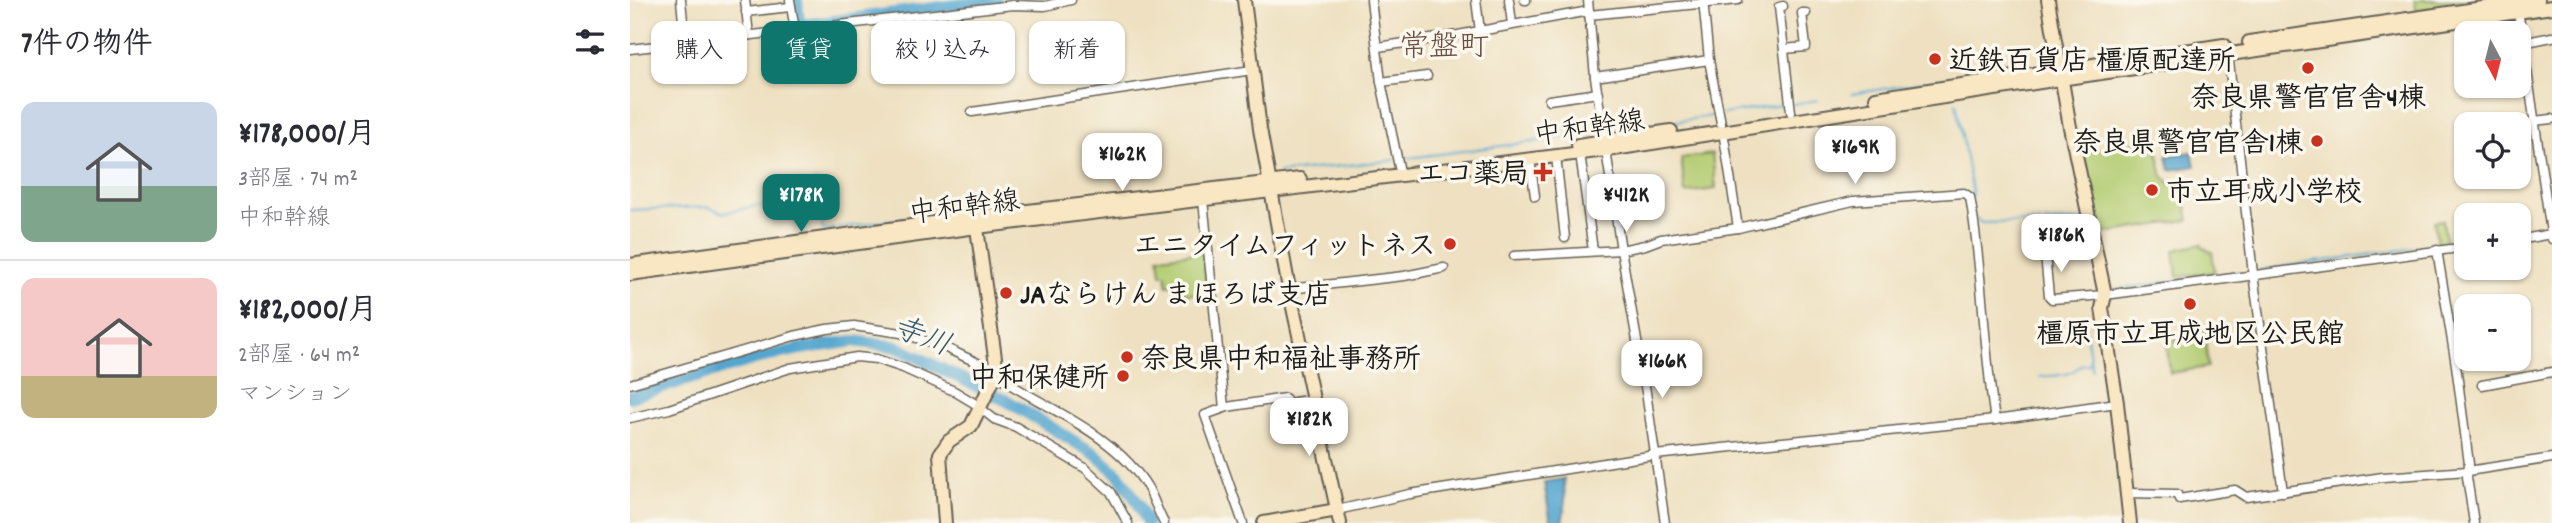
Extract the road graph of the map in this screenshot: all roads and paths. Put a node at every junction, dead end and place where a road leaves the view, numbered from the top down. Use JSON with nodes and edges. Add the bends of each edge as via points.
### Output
{"nodes":[{"id":1,"x":681,"y":0,"type":"edge"},
{"id":2,"x":745,"y":0,"type":"edge"},
{"id":3,"x":1071,"y":0,"type":"edge"},
{"id":4,"x":1244,"y":0,"type":"edge"},
{"id":5,"x":1371,"y":0,"type":"edge"},
{"id":6,"x":1476,"y":0,"type":"edge"},
{"id":7,"x":1509,"y":0,"type":"edge"},
{"id":8,"x":1588,"y":0,"type":"edge"},
{"id":9,"x":1738,"y":0,"type":"edge"},
{"id":10,"x":2048,"y":0,"type":"edge"},
{"id":11,"x":2538,"y":0,"type":"edge"},
{"id":12,"x":1703,"y":1,"type":"edge"},
{"id":13,"x":790,"y":3,"type":"edge"},
{"id":14,"x":2517,"y":5,"type":"edge"},
{"id":15,"x":1783,"y":6,"type":"dead end"},
{"id":16,"x":2552,"y":7,"type":"edge"},
{"id":17,"x":747,"y":12,"type":"junction"},
{"id":18,"x":1589,"y":13,"type":"junction"},
{"id":19,"x":1806,"y":13,"type":"dead end"},
{"id":20,"x":683,"y":21,"type":"edge"},
{"id":21,"x":793,"y":21,"type":"edge"},
{"id":22,"x":857,"y":24,"type":"edge"},
{"id":23,"x":1512,"y":24,"type":"junction"},
{"id":24,"x":1480,"y":31,"type":"junction"},
{"id":25,"x":761,"y":34,"type":"edge"},
{"id":26,"x":749,"y":35,"type":"joint"},
{"id":27,"x":2552,"y":37,"type":"edge"},
{"id":28,"x":2531,"y":41,"type":"edge"},
{"id":29,"x":651,"y":47,"type":"edge"},
{"id":30,"x":1378,"y":47,"type":"junction"},
{"id":31,"x":1784,"y":49,"type":"junction"},
{"id":32,"x":630,"y":50,"type":"edge"},
{"id":33,"x":2228,"y":53,"type":"junction"},
{"id":34,"x":1709,"y":60,"type":"junction"},
{"id":35,"x":1252,"y":70,"type":"junction"},
{"id":36,"x":2061,"y":74,"type":"junction"},
{"id":37,"x":1427,"y":76,"type":"dead end"},
{"id":38,"x":1595,"y":77,"type":"junction"},
{"id":39,"x":1381,"y":82,"type":"junction"},
{"id":40,"x":1598,"y":93,"type":"junction"},
{"id":41,"x":2530,"y":98,"type":"edge"},
{"id":42,"x":1549,"y":100,"type":"dead end"},
{"id":43,"x":1791,"y":106,"type":"junction"},
{"id":44,"x":972,"y":112,"type":"dead end"},
{"id":45,"x":2552,"y":119,"type":"edge"},
{"id":46,"x":1720,"y":121,"type":"junction"},
{"id":47,"x":2533,"y":121,"type":"junction"},
{"id":48,"x":1605,"y":139,"type":"junction"},
{"id":49,"x":1580,"y":153,"type":"junction"},
{"id":50,"x":1556,"y":156,"type":"junction"},
{"id":51,"x":1530,"y":159,"type":"junction"},
{"id":52,"x":1398,"y":162,"type":"junction"},
{"id":53,"x":1270,"y":187,"type":"junction"},
{"id":54,"x":1535,"y":196,"type":"dead end"},
{"id":55,"x":2549,"y":199,"type":"edge"},
{"id":56,"x":1203,"y":200,"type":"junction"},
{"id":57,"x":976,"y":222,"type":"junction"},
{"id":58,"x":2042,"y":224,"type":"dead end"},
{"id":59,"x":1738,"y":228,"type":"junction"},
{"id":60,"x":2551,"y":234,"type":"edge"},
{"id":61,"x":1566,"y":238,"type":"dead end"},
{"id":62,"x":2531,"y":238,"type":"edge"},
{"id":63,"x":2454,"y":248,"type":"edge"},
{"id":64,"x":1621,"y":250,"type":"junction"},
{"id":65,"x":2437,"y":250,"type":"junction"},
{"id":66,"x":1593,"y":251,"type":"junction"},
{"id":67,"x":1514,"y":256,"type":"dead end"},
{"id":68,"x":630,"y":265,"type":"edge"},
{"id":69,"x":1444,"y":268,"type":"dead end"},
{"id":70,"x":630,"y":274,"type":"edge"},
{"id":71,"x":2253,"y":274,"type":"junction"},
{"id":72,"x":1289,"y":289,"type":"junction"},
{"id":73,"x":2105,"y":295,"type":"junction"},
{"id":74,"x":2552,"y":372,"type":"edge"},
{"id":75,"x":996,"y":375,"type":"junction"},
{"id":76,"x":630,"y":384,"type":"edge"},
{"id":77,"x":2482,"y":385,"type":"dead end"},
{"id":78,"x":1313,"y":400,"type":"junction"},
{"id":79,"x":2117,"y":402,"type":"junction"},
{"id":80,"x":980,"y":407,"type":"junction"},
{"id":81,"x":1224,"y":408,"type":"junction"},
{"id":82,"x":630,"y":418,"type":"edge"},
{"id":83,"x":1995,"y":420,"type":"junction"},
{"id":84,"x":1655,"y":455,"type":"junction"},
{"id":85,"x":2552,"y":458,"type":"edge"},
{"id":86,"x":2468,"y":471,"type":"junction"},
{"id":87,"x":2283,"y":492,"type":"junction"},
{"id":88,"x":2128,"y":493,"type":"junction"},
{"id":89,"x":1339,"y":517,"type":"edge"},
{"id":90,"x":946,"y":523,"type":"edge"},
{"id":91,"x":1128,"y":523,"type":"edge"},
{"id":92,"x":1164,"y":523,"type":"edge"},
{"id":93,"x":1242,"y":523,"type":"edge"},
{"id":94,"x":1264,"y":523,"type":"edge"},
{"id":95,"x":1665,"y":523,"type":"edge"},
{"id":96,"x":2130,"y":523,"type":"edge"},
{"id":97,"x":2474,"y":523,"type":"edge"}],
"edges":[{"from":1,"to":20,"type":"street"},
{"from":2,"to":17,"type":"street"},
{"from":3,"to":22,"type":"street"},
{"from":4,"to":35,"type":"main road"},
{"from":5,"to":30,"type":"street"},
{"from":6,"to":24,"type":"street"},
{"from":7,"to":23,"type":"street"},
{"from":8,"to":18,"type":"street"},
{"from":9,"to":12,"type":"street"},
{"from":10,"to":36,"type":"main road"},
{"from":11,"to":14,"type":"main road","name":"中和幹線"},
{"from":12,"to":18,"type":"street"},
{"from":12,"to":34,"type":"street"},
{"from":13,"to":17,"type":"street"},
{"from":13,"to":21,"type":"street"},
{"from":14,"to":16,"type":"main road","name":"中和幹線"},
{"from":14,"to":33,"type":"main road","name":"中和幹線"},
{"from":14,"to":36,"type":"main road","name":"中和幹線"},
{"from":15,"to":31,"type":"street","via":[[1779,7]]},
{"from":17,"to":26,"type":"street"},
{"from":18,"to":23,"type":"street"},
{"from":18,"to":38,"type":"street"},
{"from":19,"to":31,"type":"street","via":[[1802,13],[1806,47]]},
{"from":23,"to":24,"type":"street"},
{"from":24,"to":30,"type":"street"},
{"from":25,"to":26,"type":"street"},
{"from":27,"to":28,"type":"street"},
{"from":29,"to":32,"type":"street"},
{"from":30,"to":39,"type":"street"},
{"from":31,"to":43,"type":"street"},
{"from":33,"to":36,"type":"main road","name":"中和幹線"},
{"from":33,"to":71,"type":"street"},
{"from":34,"to":38,"type":"street"},
{"from":34,"to":46,"type":"street"},
{"from":35,"to":44,"type":"street"},
{"from":35,"to":53,"type":"main road"},
{"from":36,"to":43,"type":"main road","name":"中和幹線"},
{"from":36,"to":46,"type":"main road","name":"中和幹線"},
{"from":36,"to":73,"type":"main road"},
{"from":37,"to":39,"type":"street"},
{"from":38,"to":40,"type":"street"},
{"from":39,"to":52,"type":"street"},
{"from":40,"to":42,"type":"street"},
{"from":40,"to":48,"type":"street"},
{"from":41,"to":47,"type":"street"},
{"from":43,"to":46,"type":"main road","name":"中和幹線"},
{"from":45,"to":47,"type":"street"},
{"from":46,"to":48,"type":"main road","name":"中和幹線"},
{"from":46,"to":59,"type":"street"},
{"from":47,"to":55,"type":"street"},
{"from":48,"to":49,"type":"main road","name":"中和幹線"},
{"from":48,"to":52,"type":"main road","name":"中和幹線"},
{"from":48,"to":64,"type":"street"},
{"from":49,"to":50,"type":"main road","name":"中和幹線"},
{"from":49,"to":66,"type":"street"},
{"from":50,"to":51,"type":"main road","name":"中和幹線"},
{"from":50,"to":61,"type":"street"},
{"from":51,"to":53,"type":"main road","name":"中和幹線"},
{"from":51,"to":54,"type":"street"},
{"from":52,"to":53,"type":"main road","name":"中和幹線"},
{"from":53,"to":56,"type":"main road","name":"中和幹線"},
{"from":53,"to":57,"type":"main road","name":"中和幹線"},
{"from":53,"to":72,"type":"main road"},
{"from":55,"to":60,"type":"street"},
{"from":56,"to":57,"type":"main road","name":"中和幹線"},
{"from":56,"to":81,"type":"street"},
{"from":57,"to":68,"type":"main road","name":"中和幹線"},
{"from":57,"to":70,"type":"main road","name":"中和幹線"},
{"from":57,"to":75,"type":"main road"},
{"from":58,"to":73,"type":"street","via":[[2049,296]]},
{"from":59,"to":64,"type":"street"},
{"from":59,"to":83,"type":"street","via":[[1853,201],[1964,193],[1970,197]]},
{"from":60,"to":62,"type":"street"},
{"from":63,"to":65,"type":"street"},
{"from":64,"to":66,"type":"street"},
{"from":64,"to":84,"type":"street"},
{"from":65,"to":71,"type":"street"},
{"from":65,"to":86,"type":"street"},
{"from":66,"to":67,"type":"street"},
{"from":69,"to":72,"type":"street"},
{"from":71,"to":73,"type":"street"},
{"from":71,"to":87,"type":"street"},
{"from":72,"to":78,"type":"main road"},
{"from":73,"to":79,"type":"main road","via":[[2102,308]]},
{"from":74,"to":77,"type":"street"},
{"from":75,"to":76,"type":"street","via":[[944,346],[854,326],[794,336]]},
{"from":75,"to":80,"type":"main road"},
{"from":75,"to":92,"type":"street","via":[[1107,442],[1148,488]]},
{"from":78,"to":81,"type":"street","via":[[1289,403],[1285,398]]},
{"from":78,"to":89,"type":"main road"},
{"from":79,"to":83,"type":"street"},
{"from":79,"to":88,"type":"main road"},
{"from":80,"to":82,"type":"street","via":[[903,368],[857,357],[790,368]]},
{"from":80,"to":90,"type":"main road","via":[[971,426],[949,440],[940,454]]},
{"from":80,"to":91,"type":"street","via":[[1093,474],[1111,492]]},
{"from":81,"to":93,"type":"street","via":[[1205,415]]},
{"from":83,"to":84,"type":"street"},
{"from":84,"to":89,"type":"street","via":[[1410,494]]},
{"from":84,"to":95,"type":"street"},
{"from":85,"to":86,"type":"street"},
{"from":86,"to":87,"type":"street","via":[[2383,477]]},
{"from":86,"to":97,"type":"street"},
{"from":87,"to":88,"type":"street","via":[[2246,497],[2235,490],[2179,499],[2177,494]]},
{"from":88,"to":96,"type":"main road"},
{"from":89,"to":94,"type":"main road"}]}
